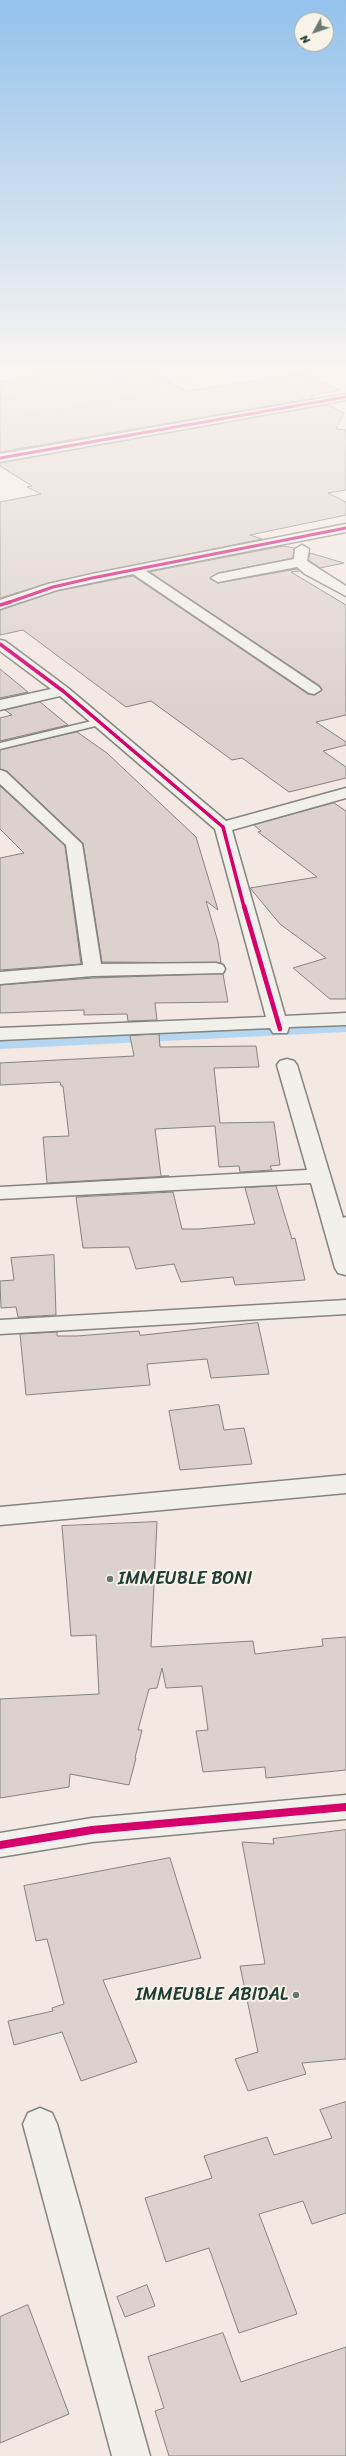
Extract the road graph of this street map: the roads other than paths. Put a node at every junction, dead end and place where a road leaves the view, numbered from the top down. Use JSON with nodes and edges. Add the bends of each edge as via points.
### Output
{"nodes":[{"id":1,"x":346,"y":528,"type":"edge"},
{"id":2,"x":307,"y":535,"type":"junction"},
{"id":3,"x":300,"y":562,"type":"junction"},
{"id":4,"x":134,"y":569,"type":"junction"},
{"id":5,"x":218,"y":578,"type":"dead end"},
{"id":6,"x":346,"y":592,"type":"edge"},
{"id":7,"x":0,"y":605,"type":"edge"},
{"id":8,"x":0,"y":644,"type":"edge"},
{"id":9,"x":314,"y":690,"type":"dead end"},
{"id":10,"x":63,"y":691,"type":"junction"},
{"id":11,"x":0,"y":705,"type":"edge"},
{"id":12,"x":100,"y":722,"type":"junction"},
{"id":13,"x":0,"y":746,"type":"edge"},
{"id":14,"x":0,"y":775,"type":"edge"},
{"id":15,"x":346,"y":793,"type":"edge"},
{"id":16,"x":223,"y":828,"type":"junction"},
{"id":17,"x":216,"y":969,"type":"dead end"},
{"id":18,"x":92,"y":970,"type":"junction"},
{"id":19,"x":0,"y":978,"type":"edge"},
{"id":20,"x":346,"y":1019,"type":"edge"},
{"id":21,"x":279,"y":1026,"type":"junction"},
{"id":22,"x":0,"y":1034,"type":"edge"},
{"id":23,"x":287,"y":1065,"type":"dead end"},
{"id":24,"x":320,"y":1176,"type":"junction"},
{"id":25,"x":0,"y":1192,"type":"edge"},
{"id":26,"x":340,"y":1225,"type":"edge"},
{"id":27,"x":346,"y":1268,"type":"edge"},
{"id":28,"x":346,"y":1307,"type":"edge"},
{"id":29,"x":0,"y":1326,"type":"edge"},
{"id":30,"x":346,"y":1484,"type":"edge"},
{"id":31,"x":0,"y":1516,"type":"edge"},
{"id":32,"x":346,"y":1808,"type":"edge"},
{"id":33,"x":0,"y":1845,"type":"edge"},
{"id":34,"x":40,"y":2124,"type":"dead end"},
{"id":35,"x":131,"y":2456,"type":"edge"}],
"edges":[{"from":1,"to":2,"type":"street"},
{"from":2,"to":3,"type":"street"},
{"from":2,"to":4,"type":"street"},
{"from":3,"to":5,"type":"street"},
{"from":3,"to":6,"type":"street","via":[[310,571]]},
{"from":4,"to":7,"type":"street","via":[[53,587]]},
{"from":4,"to":9,"type":"street"},
{"from":8,"to":10,"type":"street"},
{"from":10,"to":11,"type":"street"},
{"from":10,"to":12,"type":"street"},
{"from":12,"to":13,"type":"lane"},
{"from":12,"to":16,"type":"street"},
{"from":14,"to":18,"type":"street","via":[[74,844]]},
{"from":15,"to":16,"type":"street"},
{"from":16,"to":21,"type":"street"},
{"from":17,"to":18,"type":"street"},
{"from":18,"to":19,"type":"street"},
{"from":20,"to":21,"type":"street"},
{"from":21,"to":22,"type":"street"},
{"from":23,"to":24,"type":"street"},
{"from":24,"to":25,"type":"street"},
{"from":24,"to":26,"type":"street"},
{"from":26,"to":27,"type":"street"},
{"from":28,"to":29,"type":"street"},
{"from":30,"to":31,"type":"street"},
{"from":32,"to":33,"type":"street","via":[[92,1830]]},
{"from":34,"to":35,"type":"street"}]}
